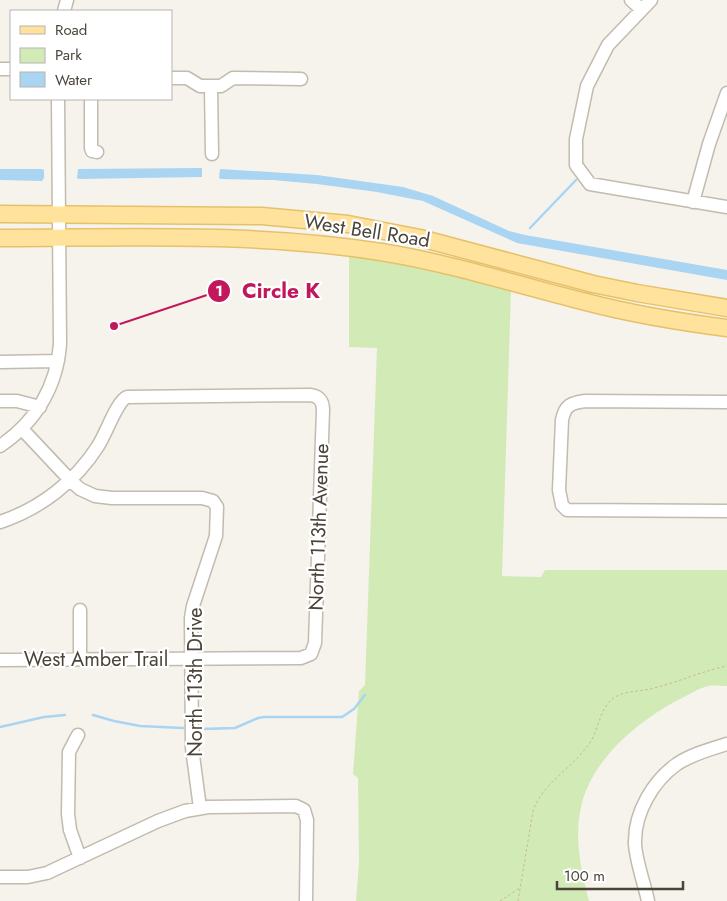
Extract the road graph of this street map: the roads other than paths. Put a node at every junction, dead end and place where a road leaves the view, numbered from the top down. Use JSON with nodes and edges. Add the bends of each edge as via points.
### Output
{"nodes":[{"id":1,"x":631,"y":0,"type":"edge"},
{"id":2,"x":651,"y":0,"type":"edge"},
{"id":3,"x":641,"y":9,"type":"junction"},
{"id":4,"x":172,"y":78,"type":"edge"},
{"id":5,"x":301,"y":79,"type":"dead end"},
{"id":6,"x":212,"y":86,"type":"junction"},
{"id":7,"x":727,"y":93,"type":"edge"},
{"id":8,"x":58,"y":100,"type":"edge"},
{"id":9,"x":91,"y":100,"type":"edge"},
{"id":10,"x":97,"y":152,"type":"dead end"},
{"id":11,"x":212,"y":154,"type":"dead end"},
{"id":12,"x":693,"y":202,"type":"junction"},
{"id":13,"x":727,"y":207,"type":"edge"},
{"id":14,"x":0,"y":214,"type":"edge"},
{"id":15,"x":59,"y":214,"type":"junction"},
{"id":16,"x":0,"y":238,"type":"edge"},
{"id":17,"x":59,"y":238,"type":"junction"},
{"id":18,"x":727,"y":308,"type":"edge"},
{"id":19,"x":727,"y":328,"type":"edge"},
{"id":20,"x":58,"y":361,"type":"junction"},
{"id":21,"x":0,"y":362,"type":"edge"},
{"id":22,"x":0,"y":401,"type":"edge"},
{"id":23,"x":727,"y":402,"type":"edge"},
{"id":24,"x":40,"y":407,"type":"junction"},
{"id":25,"x":22,"y":429,"type":"junction"},
{"id":26,"x":0,"y":446,"type":"edge"},
{"id":27,"x":70,"y":480,"type":"junction"},
{"id":28,"x":727,"y":511,"type":"edge"},
{"id":29,"x":0,"y":522,"type":"edge"},
{"id":30,"x":80,"y":610,"type":"dead end"},
{"id":31,"x":311,"y":654,"type":"joint"},
{"id":32,"x":192,"y":659,"type":"junction"},
{"id":33,"x":0,"y":660,"type":"edge"},
{"id":34,"x":80,"y":660,"type":"junction"},
{"id":35,"x":78,"y":735,"type":"dead end"},
{"id":36,"x":727,"y":744,"type":"edge"},
{"id":37,"x":200,"y":808,"type":"junction"},
{"id":38,"x":80,"y":858,"type":"junction"},
{"id":39,"x":0,"y":877,"type":"edge"},
{"id":40,"x":306,"y":901,"type":"edge"},
{"id":41,"x":648,"y":901,"type":"edge"}],
"edges":[{"from":1,"to":3,"type":"street"},
{"from":2,"to":3,"type":"street"},
{"from":3,"to":12,"type":"street","via":[[608,45],[587,86],[576,139],[576,165],[590,184]]},
{"from":4,"to":6,"type":"street","via":[[187,78],[200,86]]},
{"from":5,"to":6,"type":"street","via":[[233,78],[221,86]]},
{"from":6,"to":11,"type":"street"},
{"from":7,"to":12,"type":"street"},
{"from":8,"to":15,"type":"street"},
{"from":9,"to":10,"type":"street","via":[[91,148]]},
{"from":12,"to":13,"type":"street"},
{"from":14,"to":15,"type":"main road","name":"West Bell Road"},
{"from":15,"to":17,"type":"street"},
{"from":15,"to":18,"type":"main road","name":"West Bell Road","via":[[262,216],[348,224],[430,240],[602,286]]},
{"from":16,"to":17,"type":"main road","name":"West Bell Road"},
{"from":17,"to":19,"type":"main road","name":"West Bell Road","via":[[272,240],[335,245],[421,259],[587,303]]},
{"from":17,"to":20,"type":"street"},
{"from":20,"to":21,"type":"street"},
{"from":20,"to":24,"type":"street"},
{"from":22,"to":24,"type":"street","via":[[17,400]]},
{"from":23,"to":28,"type":"street","via":[[574,403],[564,412],[562,420],[559,490],[562,505],[567,510]]},
{"from":24,"to":25,"type":"street"},
{"from":25,"to":26,"type":"street"},
{"from":25,"to":27,"type":"street"},
{"from":27,"to":29,"type":"street","via":[[36,506]]},
{"from":27,"to":31,"type":"street","name":"North 113th Avenue","via":[[98,446],[124,398],[310,395],[320,400],[323,410],[315,643]]},
{"from":27,"to":32,"type":"street","name":"North 113th Drive","via":[[88,493],[104,498],[202,498],[213,501],[218,510],[216,536],[192,612]]},
{"from":30,"to":34,"type":"street"},
{"from":31,"to":32,"type":"street","name":"West Amber Trail","via":[[301,658]]},
{"from":32,"to":34,"type":"street","name":"West Amber Trail"},
{"from":32,"to":37,"type":"street","name":"North 113th Drive","via":[[193,755]]},
{"from":33,"to":34,"type":"street","name":"West Amber Trail"},
{"from":35,"to":38,"type":"street","via":[[69,752],[68,814]]},
{"from":36,"to":41,"type":"street","via":[[677,764],[644,802],[636,824],[634,843]]},
{"from":37,"to":38,"type":"street","via":[[167,816]]},
{"from":37,"to":40,"type":"street","via":[[292,806],[304,810],[307,820]]},
{"from":38,"to":39,"type":"street","via":[[41,875]]}]}
